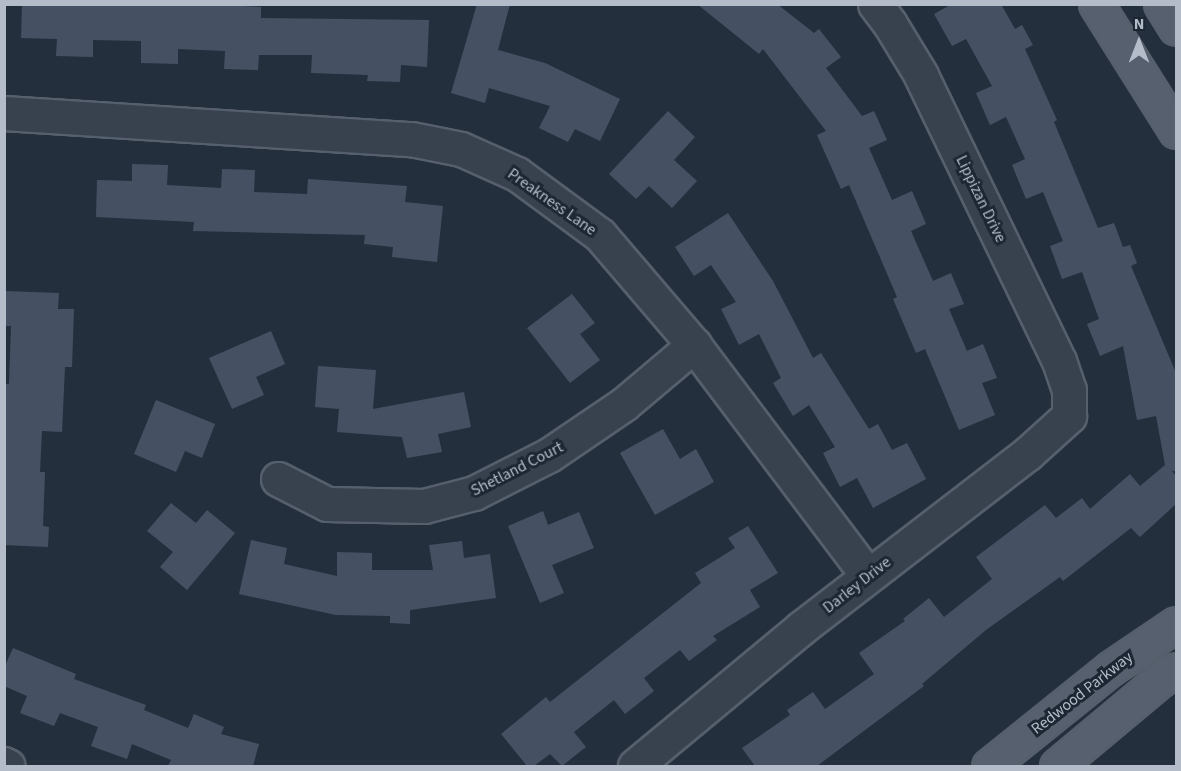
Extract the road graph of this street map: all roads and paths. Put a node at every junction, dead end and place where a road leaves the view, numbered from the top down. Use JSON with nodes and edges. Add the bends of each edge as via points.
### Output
{"nodes":[{"id":1,"x":875,"y":4,"type":"edge"},
{"id":2,"x":1096,"y":4,"type":"edge"},
{"id":3,"x":1161,"y":4,"type":"edge"},
{"id":4,"x":1176,"y":28,"type":"edge"},
{"id":5,"x":4,"y":113,"type":"edge"},
{"id":6,"x":1176,"y":131,"type":"edge"},
{"id":7,"x":694,"y":345,"type":"junction"},
{"id":8,"x":1070,"y":402,"type":"joint"},
{"id":9,"x":278,"y":479,"type":"dead end"},
{"id":10,"x":868,"y":576,"type":"junction"},
{"id":11,"x":1176,"y":624,"type":"edge"},
{"id":12,"x":1171,"y":674,"type":"edge"},
{"id":13,"x":4,"y":764,"type":"edge"},
{"id":14,"x":8,"y":766,"type":"edge"},
{"id":15,"x":635,"y":766,"type":"edge"},
{"id":16,"x":990,"y":766,"type":"edge"},
{"id":17,"x":1057,"y":766,"type":"edge"}],
"edges":[{"from":1,"to":8,"type":"street","name":"Lippizan Drive","via":[[926,85],[1059,362],[1070,390]]},
{"from":2,"to":6,"type":"main road"},
{"from":3,"to":4,"type":"main road"},
{"from":5,"to":7,"type":"street","name":"Preakness Lane","via":[[411,139],[461,149],[517,174],[600,235]]},
{"from":7,"to":9,"type":"street","name":"Shetland Court","via":[[624,404],[549,455],[474,493],[424,506],[327,504]]},
{"from":7,"to":10,"type":"street","name":"Preakness Lane"},
{"from":8,"to":10,"type":"street","name":"Darley Drive","via":[[1070,416],[1027,454]]},
{"from":10,"to":15,"type":"street","name":"Darley Drive"},
{"from":11,"to":16,"type":"main road","name":"Redwood Parkway","via":[[1111,668]]},
{"from":12,"to":17,"type":"main road"},
{"from":13,"to":14,"type":"street"}]}
